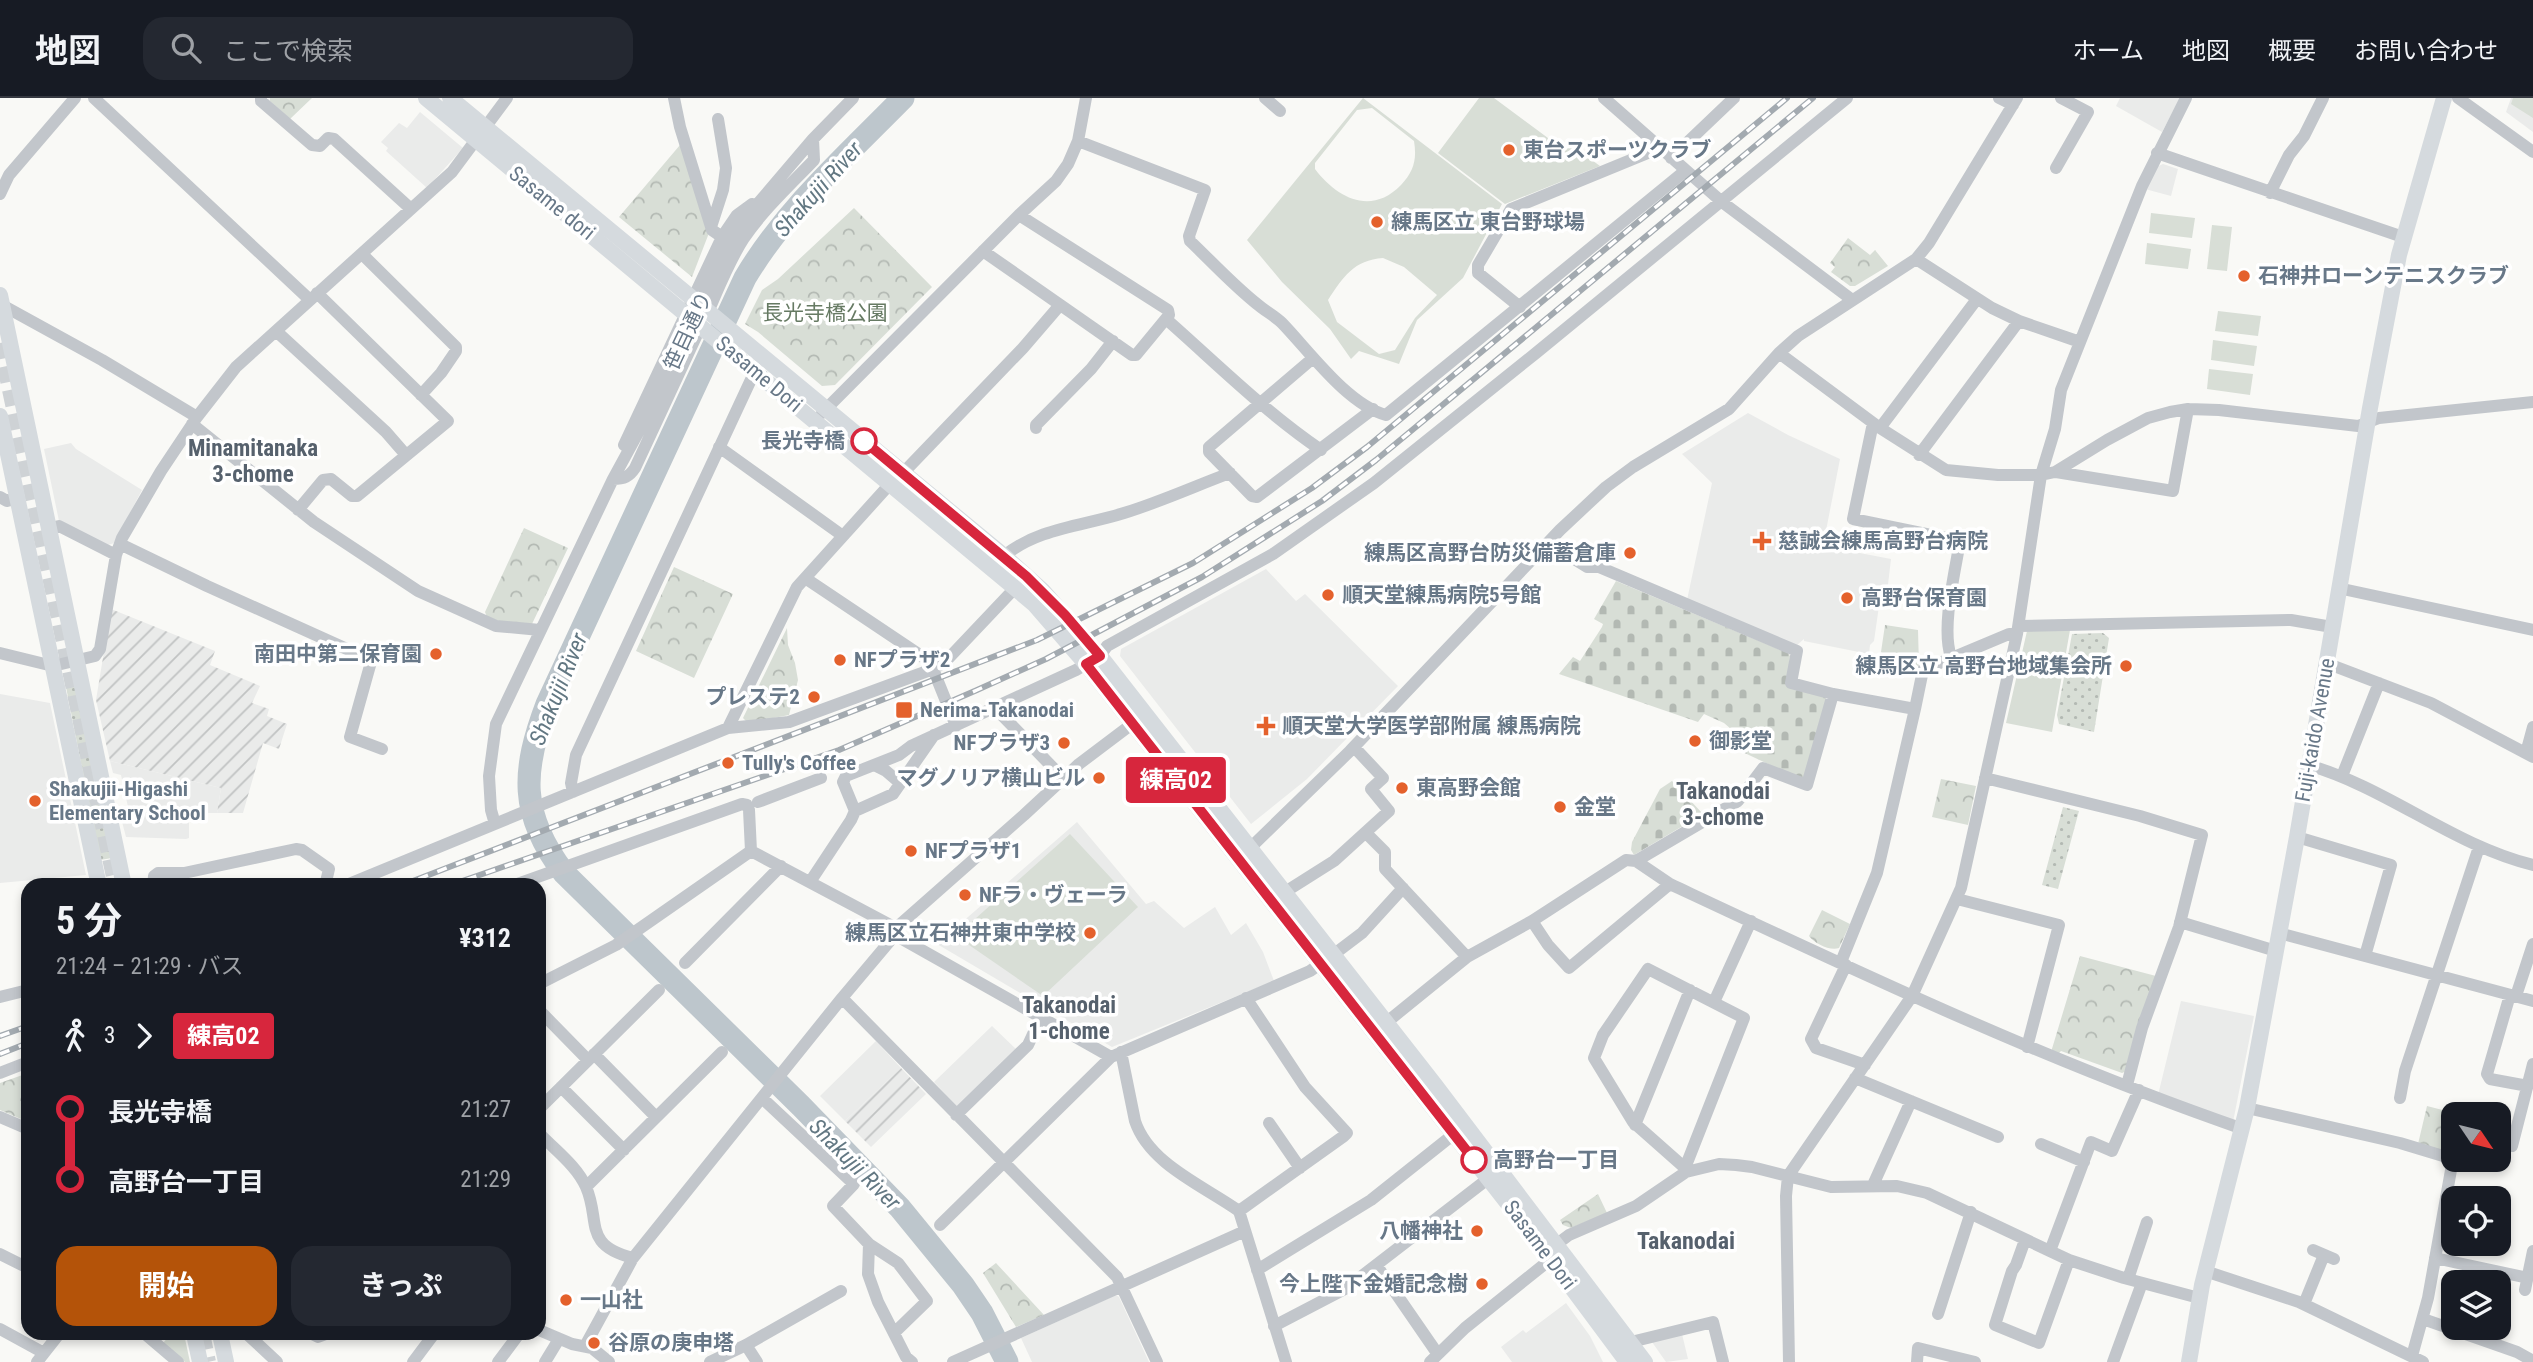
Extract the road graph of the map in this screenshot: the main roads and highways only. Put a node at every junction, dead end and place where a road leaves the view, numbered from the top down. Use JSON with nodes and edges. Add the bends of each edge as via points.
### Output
{"nodes":[{"id":1,"x":426,"y":98,"type":"edge"},
{"id":2,"x":450,"y":98,"type":"edge"},
{"id":3,"x":2444,"y":98,"type":"edge"},
{"id":4,"x":481,"y":134,"type":"junction"},
{"id":5,"x":1,"y":300,"type":"edge"},
{"id":6,"x":736,"y":345,"type":"junction"},
{"id":7,"x":820,"y":415,"type":"junction"},
{"id":8,"x":0,"y":416,"type":"edge"},
{"id":9,"x":1093,"y":660,"type":"junction"},
{"id":10,"x":1244,"y":853,"type":"junction"},
{"id":11,"x":97,"y":878,"type":"edge"},
{"id":12,"x":122,"y":878,"type":"edge"},
{"id":13,"x":1327,"y":960,"type":"junction"},
{"id":14,"x":1554,"y":1251,"type":"junction"},
{"id":15,"x":195,"y":1340,"type":"edge"},
{"id":16,"x":221,"y":1340,"type":"edge"},
{"id":17,"x":200,"y":1362,"type":"edge"},
{"id":18,"x":226,"y":1362,"type":"edge"},
{"id":19,"x":1627,"y":1362,"type":"edge"},
{"id":20,"x":1645,"y":1362,"type":"edge"},
{"id":21,"x":2189,"y":1362,"type":"edge"}],
"edges":[{"from":1,"to":4,"type":"main road"},
{"from":2,"to":4,"type":"main road","name":"Sasame Dori"},
{"from":3,"to":21,"type":"main road","name":"Fuji-kaido Avenue","via":[[2403,237],[2247,1108],[2205,1271]]},
{"from":4,"to":6,"type":"main road","name":"Sasame Dori"},
{"from":5,"to":12,"type":"main road"},
{"from":6,"to":7,"type":"main road"},
{"from":6,"to":7,"type":"main road","name":"Sasame Dori","via":[[755,371]]},
{"from":7,"to":9,"type":"main road","name":"Sasame Dori","via":[[890,484],[1016,587]]},
{"from":7,"to":9,"type":"main road","name":"Sasame Dori","via":[[903,473],[1004,556],[1043,591]]},
{"from":8,"to":11,"type":"main road"},
{"from":9,"to":10,"type":"main road","name":"Sasame Dori"},
{"from":9,"to":10,"type":"main road","name":"Sasame Dori","via":[[1132,724]]},
{"from":10,"to":13,"type":"main road","name":"Sasame Dori"},
{"from":10,"to":13,"type":"main road","name":"Sasame Dori","via":[[1285,892]]},
{"from":13,"to":14,"type":"main road","name":"Sasame Dori","via":[[1454,1134]]},
{"from":13,"to":14,"type":"main road","name":"Sasame Dori","via":[[1387,1022]]},
{"from":14,"to":19,"type":"main road","name":"Sasame Dori"},
{"from":14,"to":20,"type":"main road","name":"Sasame Dori"},
{"from":15,"to":17,"type":"main road"},
{"from":16,"to":18,"type":"main road"}]}
